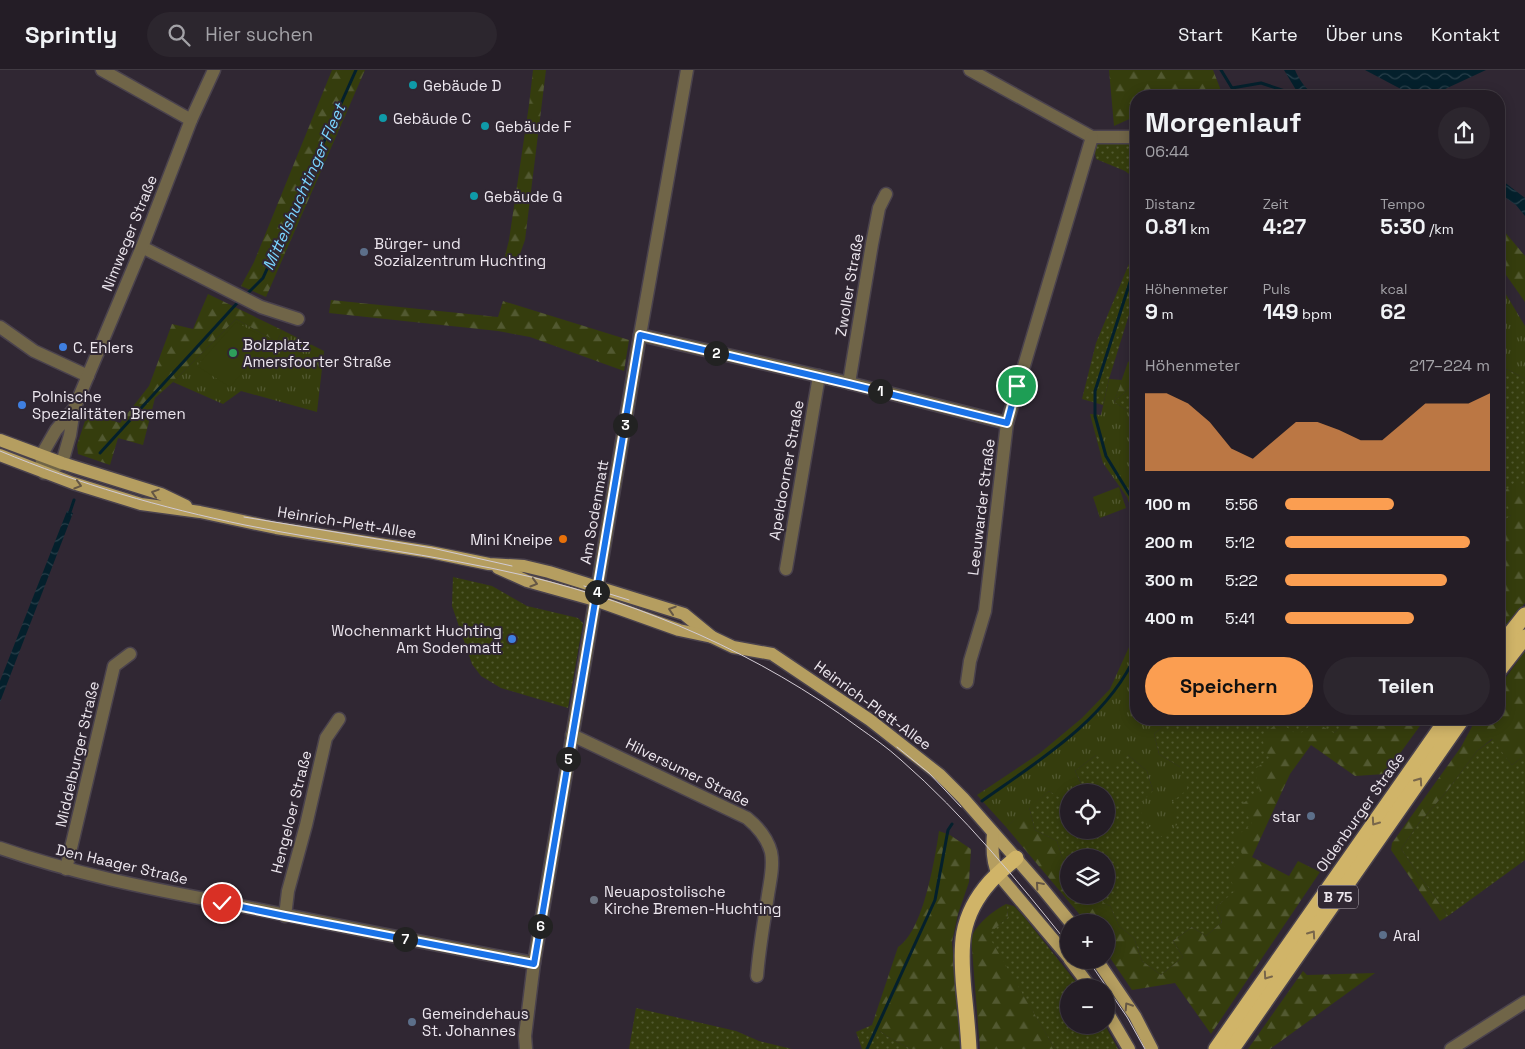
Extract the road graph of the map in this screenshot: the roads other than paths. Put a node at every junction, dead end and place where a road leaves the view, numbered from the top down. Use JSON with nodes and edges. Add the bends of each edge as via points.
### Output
{"nodes":[{"id":1,"x":102,"y":70,"type":"edge"},
{"id":2,"x":214,"y":70,"type":"edge"},
{"id":3,"x":687,"y":70,"type":"edge"},
{"id":4,"x":970,"y":70,"type":"edge"},
{"id":5,"x":191,"y":120,"type":"junction"},
{"id":6,"x":1092,"y":136,"type":"junction"},
{"id":7,"x":1130,"y":137,"type":"edge"},
{"id":8,"x":886,"y":194,"type":"dead end"},
{"id":9,"x":142,"y":247,"type":"junction"},
{"id":10,"x":298,"y":319,"type":"dead end"},
{"id":11,"x":0,"y":327,"type":"edge"},
{"id":12,"x":640,"y":335,"type":"junction"},
{"id":13,"x":88,"y":376,"type":"junction"},
{"id":14,"x":819,"y":376,"type":"junction"},
{"id":15,"x":849,"y":384,"type":"junction"},
{"id":16,"x":74,"y":409,"type":"junction"},
{"id":17,"x":1007,"y":423,"type":"junction"},
{"id":18,"x":0,"y":440,"type":"edge"},
{"id":19,"x":0,"y":455,"type":"edge"},
{"id":20,"x":41,"y":456,"type":"junction"},
{"id":21,"x":62,"y":464,"type":"junction"},
{"id":22,"x":44,"y":473,"type":"junction"},
{"id":23,"x":200,"y":512,"type":"junction"},
{"id":24,"x":489,"y":564,"type":"junction"},
{"id":25,"x":786,"y":569,"type":"dead end"},
{"id":26,"x":598,"y":586,"type":"junction"},
{"id":27,"x":595,"y":600,"type":"junction"},
{"id":28,"x":1525,"y":615,"type":"edge"},
{"id":29,"x":712,"y":637,"type":"junction"},
{"id":30,"x":1525,"y":637,"type":"edge"},
{"id":31,"x":1505,"y":640,"type":"edge"},
{"id":32,"x":130,"y":654,"type":"dead end"},
{"id":33,"x":1505,"y":662,"type":"edge"},
{"id":34,"x":967,"y":682,"type":"dead end"},
{"id":35,"x":339,"y":719,"type":"dead end"},
{"id":36,"x":1443,"y":725,"type":"edge"},
{"id":37,"x":1458,"y":725,"type":"edge"},
{"id":38,"x":572,"y":736,"type":"junction"},
{"id":39,"x":993,"y":833,"type":"junction"},
{"id":40,"x":0,"y":848,"type":"edge"},
{"id":41,"x":1016,"y":858,"type":"junction"},
{"id":42,"x":66,"y":869,"type":"junction"},
{"id":43,"x":998,"y":874,"type":"junction"},
{"id":44,"x":1063,"y":914,"type":"edge"},
{"id":45,"x":285,"y":916,"type":"junction"},
{"id":46,"x":1060,"y":947,"type":"edge"},
{"id":47,"x":534,"y":964,"type":"junction"},
{"id":48,"x":1103,"y":969,"type":"edge"},
{"id":49,"x":757,"y":976,"type":"dead end"},
{"id":50,"x":1525,"y":1002,"type":"edge"},
{"id":51,"x":1115,"y":1025,"type":"edge"},
{"id":52,"x":526,"y":1049,"type":"edge"},
{"id":53,"x":969,"y":1049,"type":"edge"},
{"id":54,"x":1129,"y":1049,"type":"edge"},
{"id":55,"x":1152,"y":1049,"type":"edge"},
{"id":56,"x":1216,"y":1049,"type":"edge"},
{"id":57,"x":1232,"y":1049,"type":"edge"},
{"id":58,"x":1451,"y":1049,"type":"edge"}],
"edges":[{"from":1,"to":5,"type":"street"},
{"from":2,"to":5,"type":"street","name":"Nimweger Straße"},
{"from":3,"to":12,"type":"street","name":"Am Sodenmatt"},
{"from":4,"to":6,"type":"street"},
{"from":5,"to":9,"type":"street","name":"Nimweger Straße"},
{"from":6,"to":7,"type":"street"},
{"from":6,"to":17,"type":"street","name":"Leeuwarder Straße"},
{"from":8,"to":15,"type":"street","name":"Zwoller Straße","via":[[873,235]]},
{"from":9,"to":10,"type":"street","via":[[260,307]]},
{"from":9,"to":13,"type":"street","name":"Nimweger Straße"},
{"from":11,"to":13,"type":"street","via":[[34,351]]},
{"from":12,"to":14,"type":"street"},
{"from":12,"to":26,"type":"street","name":"Am Sodenmatt"},
{"from":13,"to":16,"type":"street","name":"Nimweger Straße"},
{"from":14,"to":15,"type":"street"},
{"from":14,"to":25,"type":"street","name":"Apeldoorner Straße"},
{"from":15,"to":17,"type":"street"},
{"from":16,"to":20,"type":"street","name":"Nimweger Straße","via":[[56,430]]},
{"from":16,"to":21,"type":"street","name":"Nimweger Straße"},
{"from":17,"to":34,"type":"street","name":"Leeuwarder Straße","via":[[985,611]]},
{"from":18,"to":20,"type":"main road","name":"Heinrich-Plett-Allee"},
{"from":19,"to":22,"type":"main road","name":"Heinrich-Plett-Allee"},
{"from":20,"to":21,"type":"main road","name":"Heinrich-Plett-Allee"},
{"from":20,"to":22,"type":"street"},
{"from":21,"to":22,"type":"street"},
{"from":23,"to":21,"type":"main road","name":"Heinrich-Plett-Allee","one_way":true,"via":[[161,494]]},
{"from":22,"to":23,"type":"main road","name":"Heinrich-Plett-Allee","one_way":true,"via":[[141,504]]},
{"from":23,"to":24,"type":"main road","name":"Heinrich-Plett-Allee"},
{"from":24,"to":26,"type":"main road","name":"Heinrich-Plett-Allee","via":[[524,566]]},
{"from":24,"to":27,"type":"main road","name":"Heinrich-Plett-Allee","one_way":true,"via":[[527,581]]},
{"from":26,"to":27,"type":"street","name":"Am Sodenmatt"},
{"from":29,"to":26,"type":"main road","name":"Heinrich-Plett-Allee","one_way":true,"via":[[684,614]]},
{"from":27,"to":29,"type":"main road","name":"Heinrich-Plett-Allee","via":[[679,630]]},
{"from":27,"to":38,"type":"street","name":"Am Sodenmatt"},
{"from":28,"to":31,"type":"highway"},
{"from":29,"to":39,"type":"main road","name":"Heinrich-Plett-Allee","via":[[732,646],[769,652],[870,720],[940,775]]},
{"from":30,"to":33,"type":"highway"},
{"from":32,"to":42,"type":"street","name":"Middelburger Straße","via":[[114,666]]},
{"from":35,"to":45,"type":"street","name":"Hengeloer Straße","via":[[326,738],[288,891]]},
{"from":36,"to":56,"type":"highway","name":"Oldenburger Straße","number":"B 75","one_way":true},
{"from":57,"to":37,"type":"highway","name":"Oldenburger Straße","number":"B 75","one_way":true},
{"from":38,"to":47,"type":"street","name":"Am Sodenmatt"},
{"from":38,"to":49,"type":"street","name":"Hilversumer Straße","via":[[747,818],[759,827],[770,849],[771,870]]},
{"from":39,"to":41,"type":"main road","name":"Heinrich-Plett-Allee"},
{"from":39,"to":43,"type":"main road"},
{"from":40,"to":42,"type":"street","name":"Den Haager Straße"},
{"from":41,"to":43,"type":"highway"},
{"from":44,"to":41,"type":"main road","name":"Heinrich-Plett-Allee","one_way":true},
{"from":42,"to":45,"type":"street","name":"Den Haager Straße"},
{"from":43,"to":46,"type":"main road"},
{"from":43,"to":53,"type":"highway","via":[[971,910],[964,932],[962,958]]},
{"from":45,"to":47,"type":"street","name":"Den Haager Straße"},
{"from":47,"to":52,"type":"street","name":"Am Sodenmatt"},
{"from":55,"to":48,"type":"main road","one_way":true,"via":[[1135,1016]]},
{"from":50,"to":58,"type":"street"},
{"from":51,"to":54,"type":"main road"}]}
